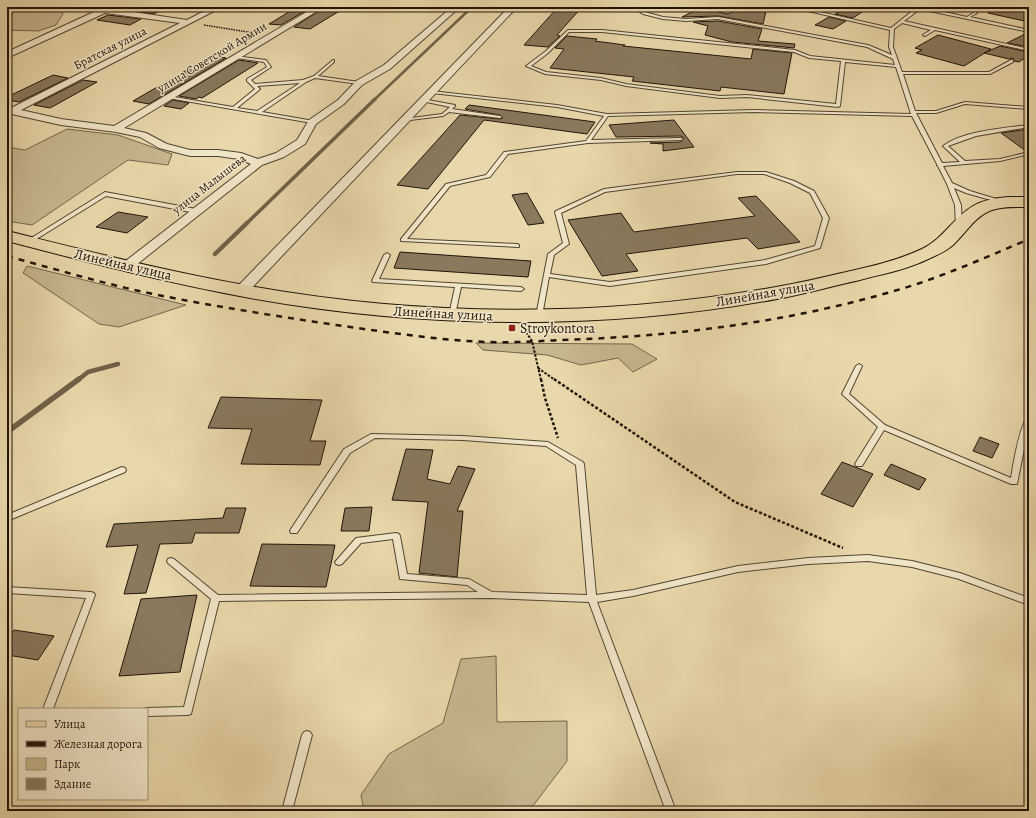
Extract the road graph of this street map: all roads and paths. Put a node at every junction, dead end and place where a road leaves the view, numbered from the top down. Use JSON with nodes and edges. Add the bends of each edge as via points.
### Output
{"nodes":[{"id":1,"x":82,"y":7,"type":"edge"},
{"id":2,"x":111,"y":7,"type":"edge"},
{"id":3,"x":218,"y":7,"type":"edge"},
{"id":4,"x":320,"y":7,"type":"edge"},
{"id":5,"x":456,"y":7,"type":"edge"},
{"id":6,"x":513,"y":7,"type":"edge"},
{"id":7,"x":636,"y":7,"type":"edge"},
{"id":8,"x":793,"y":7,"type":"edge"},
{"id":9,"x":918,"y":7,"type":"edge"},
{"id":10,"x":103,"y":11,"type":"junction"},
{"id":11,"x":976,"y":12,"type":"dead end"},
{"id":12,"x":967,"y":18,"type":"junction"},
{"id":13,"x":188,"y":22,"type":"junction"},
{"id":14,"x":902,"y":22,"type":"junction"},
{"id":15,"x":892,"y":29,"type":"junction"},
{"id":16,"x":935,"y":29,"type":"junction"},
{"id":17,"x":1029,"y":31,"type":"edge"},
{"id":18,"x":925,"y":35,"type":"dead end"},
{"id":19,"x":271,"y":36,"type":"junction"},
{"id":20,"x":1029,"y":50,"type":"edge"},
{"id":21,"x":7,"y":54,"type":"edge"},
{"id":22,"x":236,"y":57,"type":"junction"},
{"id":23,"x":895,"y":58,"type":"junction"},
{"id":24,"x":843,"y":60,"type":"junction"},
{"id":25,"x":333,"y":61,"type":"dead end"},
{"id":26,"x":1012,"y":62,"type":"dead end"},
{"id":27,"x":898,"y":66,"type":"junction"},
{"id":28,"x":901,"y":73,"type":"junction"},
{"id":29,"x":315,"y":77,"type":"junction"},
{"id":30,"x":304,"y":81,"type":"junction"},
{"id":31,"x":360,"y":83,"type":"junction"},
{"id":32,"x":254,"y":86,"type":"junction"},
{"id":33,"x":432,"y":92,"type":"junction"},
{"id":34,"x":168,"y":97,"type":"junction"},
{"id":35,"x":424,"y":100,"type":"junction"},
{"id":36,"x":234,"y":108,"type":"junction"},
{"id":37,"x":1029,"y":108,"type":"edge"},
{"id":38,"x":448,"y":110,"type":"junction"},
{"id":39,"x":10,"y":111,"type":"edge"},
{"id":40,"x":259,"y":112,"type":"junction"},
{"id":41,"x":914,"y":114,"type":"junction"},
{"id":42,"x":607,"y":115,"type":"junction"},
{"id":43,"x":500,"y":117,"type":"dead end"},
{"id":44,"x":404,"y":120,"type":"junction"},
{"id":45,"x":312,"y":122,"type":"junction"},
{"id":46,"x":1029,"y":126,"type":"edge"},
{"id":47,"x":116,"y":129,"type":"junction"},
{"id":48,"x":681,"y":139,"type":"dead end"},
{"id":49,"x":588,"y":142,"type":"junction"},
{"id":50,"x":1029,"y":153,"type":"edge"},
{"id":51,"x":258,"y":162,"type":"junction"},
{"id":52,"x":964,"y":163,"type":"junction"},
{"id":53,"x":939,"y":165,"type":"junction"},
{"id":54,"x":950,"y":184,"type":"junction"},
{"id":55,"x":1002,"y":202,"type":"junction"},
{"id":56,"x":1029,"y":202,"type":"edge"},
{"id":57,"x":196,"y":212,"type":"junction"},
{"id":58,"x":959,"y":228,"type":"junction"},
{"id":59,"x":7,"y":236,"type":"edge"},
{"id":60,"x":28,"y":242,"type":"junction"},
{"id":61,"x":517,"y":246,"type":"dead end"},
{"id":62,"x":387,"y":255,"type":"dead end"},
{"id":63,"x":126,"y":266,"type":"junction"},
{"id":64,"x":547,"y":275,"type":"junction"},
{"id":65,"x":458,"y":286,"type":"junction"},
{"id":66,"x":521,"y":289,"type":"dead end"},
{"id":67,"x":241,"y":291,"type":"junction"},
{"id":68,"x":452,"y":315,"type":"junction"},
{"id":69,"x":515,"y":316,"type":"junction"},
{"id":70,"x":539,"y":316,"type":"junction"},
{"id":71,"x":858,"y":366,"type":"dead end"},
{"id":72,"x":538,"y":368,"type":"junction"},
{"id":73,"x":1029,"y":419,"type":"edge"},
{"id":74,"x":882,"y":427,"type":"junction"},
{"id":75,"x":1026,"y":436,"type":"edge"},
{"id":76,"x":564,"y":454,"type":"junction"},
{"id":77,"x":859,"y":464,"type":"dead end"},
{"id":78,"x":122,"y":470,"type":"dead end"},
{"id":79,"x":7,"y":518,"type":"edge"},
{"id":80,"x":294,"y":531,"type":"dead end"},
{"id":81,"x":868,"y":558,"type":"junction"},
{"id":82,"x":171,"y":561,"type":"dead end"},
{"id":83,"x":340,"y":562,"type":"dead end"},
{"id":84,"x":7,"y":590,"type":"edge"},
{"id":85,"x":490,"y":595,"type":"junction"},
{"id":86,"x":216,"y":598,"type":"junction"},
{"id":87,"x":592,"y":599,"type":"junction"},
{"id":88,"x":1029,"y":602,"type":"edge"},
{"id":89,"x":48,"y":708,"type":"edge"},
{"id":90,"x":148,"y":712,"type":"edge"},
{"id":91,"x":307,"y":735,"type":"dead end"},
{"id":92,"x":287,"y":811,"type":"edge"},
{"id":93,"x":671,"y":811,"type":"edge"}],
"edges":[{"from":1,"to":10,"type":"street"},
{"from":2,"to":10,"type":"street"},
{"from":3,"to":13,"type":"street","name":"Братская улица"},
{"from":4,"to":19,"type":"street","name":"улица Советской Армии"},
{"from":5,"to":31,"type":"street","name":"улица Малышева","via":[[387,67]]},
{"from":6,"to":33,"type":"street"},
{"from":7,"to":23,"type":"lane","via":[[640,12],[675,20],[694,22],[718,18],[868,46]]},
{"from":8,"to":15,"type":"lane"},
{"from":9,"to":12,"type":"lane"},
{"from":9,"to":14,"type":"lane"},
{"from":10,"to":13,"type":"street"},
{"from":10,"to":21,"type":"street"},
{"from":11,"to":12,"type":"lane"},
{"from":12,"to":17,"type":"lane"},
{"from":13,"to":19,"type":"path"},
{"from":13,"to":39,"type":"street","name":"Братская улица"},
{"from":14,"to":15,"type":"lane"},
{"from":14,"to":16,"type":"lane"},
{"from":15,"to":23,"type":"lane","via":[[891,47]]},
{"from":16,"to":18,"type":"lane"},
{"from":16,"to":20,"type":"lane"},
{"from":19,"to":22,"type":"street","name":"улица Советской Армии"},
{"from":22,"to":32,"type":"lane","via":[[265,61],[269,67],[248,80]]},
{"from":22,"to":34,"type":"street","name":"улица Советской Армии"},
{"from":23,"to":27,"type":"lane"},
{"from":24,"to":24,"type":"lane","via":[[809,57],[795,51],[602,31],[568,31],[528,66],[545,73],[601,79],[626,85],[720,97],[748,96],[838,106]]},
{"from":24,"to":27,"type":"lane"},
{"from":25,"to":29,"type":"lane"},
{"from":26,"to":28,"type":"lane","via":[[990,73]]},
{"from":27,"to":28,"type":"lane"},
{"from":28,"to":41,"type":"lane"},
{"from":29,"to":30,"type":"lane"},
{"from":29,"to":31,"type":"lane"},
{"from":30,"to":32,"type":"lane"},
{"from":30,"to":40,"type":"lane"},
{"from":31,"to":45,"type":"street","name":"улица Малышева","via":[[341,102]]},
{"from":32,"to":36,"type":"lane","via":[[258,90]]},
{"from":33,"to":35,"type":"street"},
{"from":33,"to":42,"type":"lane","via":[[557,106]]},
{"from":34,"to":36,"type":"lane"},
{"from":34,"to":47,"type":"street","name":"улица Советской Армии"},
{"from":35,"to":38,"type":"lane","via":[[453,106]]},
{"from":35,"to":44,"type":"street"},
{"from":36,"to":40,"type":"lane"},
{"from":37,"to":41,"type":"lane","via":[[965,104],[936,112]]},
{"from":38,"to":43,"type":"lane"},
{"from":38,"to":44,"type":"lane","via":[[444,115]]},
{"from":39,"to":47,"type":"street","via":[[61,122]]},
{"from":40,"to":45,"type":"lane"},
{"from":41,"to":42,"type":"lane","via":[[754,111]]},
{"from":41,"to":53,"type":"lane"},
{"from":42,"to":49,"type":"lane"},
{"from":44,"to":67,"type":"street"},
{"from":45,"to":51,"type":"street","name":"улица Малышева","via":[[301,142],[280,155]]},
{"from":46,"to":52,"type":"lane","via":[[957,139],[945,146]]},
{"from":47,"to":51,"type":"street","via":[[143,135],[162,146],[190,153],[241,156]]},
{"from":48,"to":49,"type":"lane"},
{"from":49,"to":61,"type":"lane","via":[[506,153],[488,176],[448,185],[403,240]]},
{"from":50,"to":52,"type":"lane","via":[[1000,160]]},
{"from":51,"to":57,"type":"street","name":"улица Малышева"},
{"from":52,"to":53,"type":"lane"},
{"from":53,"to":54,"type":"lane"},
{"from":54,"to":55,"type":"lane"},
{"from":54,"to":58,"type":"lane","via":[[958,204]]},
{"from":55,"to":56,"type":"main road","name":"Линейная улица"},
{"from":55,"to":58,"type":"main road","name":"Линейная улица","via":[[984,206]]},
{"from":57,"to":60,"type":"lane","via":[[105,194]]},
{"from":57,"to":63,"type":"street","name":"улица Малышева"},
{"from":58,"to":70,"type":"main road","name":"Линейная улица","via":[[947,241],[923,256],[817,285],[736,300],[667,308]]},
{"from":59,"to":60,"type":"main road","name":"Линейная улица"},
{"from":60,"to":63,"type":"main road","name":"Линейная улица"},
{"from":62,"to":65,"type":"lane","via":[[375,281]]},
{"from":63,"to":67,"type":"main road","name":"Линейная улица"},
{"from":64,"to":64,"type":"lane","via":[[551,254],[566,244],[558,212],[604,191],[737,173],[764,173],[812,192],[826,218],[818,247],[766,262],[610,284]]},
{"from":64,"to":70,"type":"lane"},
{"from":65,"to":66,"type":"lane"},
{"from":65,"to":68,"type":"lane"},
{"from":67,"to":68,"type":"main road","name":"Линейная улица","via":[[364,308]]},
{"from":68,"to":69,"type":"main road","name":"Линейная улица"},
{"from":69,"to":70,"type":"main road","name":"Линейная улица"},
{"from":69,"to":72,"type":"path","via":[[532,341]]},
{"from":71,"to":74,"type":"lane","via":[[845,394]]},
{"from":72,"to":76,"type":"path"},
{"from":72,"to":81,"type":"path","via":[[735,502]]},
{"from":73,"to":75,"type":"lane"},
{"from":74,"to":75,"type":"lane","via":[[1014,482]]},
{"from":74,"to":77,"type":"lane"},
{"from":76,"to":80,"type":"lane","via":[[548,444],[463,438],[374,436],[347,451]]},
{"from":76,"to":87,"type":"lane","via":[[580,464]]},
{"from":78,"to":79,"type":"lane"},
{"from":81,"to":87,"type":"lane","via":[[808,561],[738,569],[634,593]]},
{"from":81,"to":88,"type":"lane","via":[[912,564],[960,576]]},
{"from":82,"to":86,"type":"lane"},
{"from":83,"to":85,"type":"lane","via":[[359,540],[396,536],[402,577],[468,582]]},
{"from":84,"to":89,"type":"lane","via":[[91,595]]},
{"from":85,"to":86,"type":"lane"},
{"from":85,"to":87,"type":"lane"},
{"from":86,"to":90,"type":"lane","via":[[188,711]]},
{"from":87,"to":93,"type":"lane"},
{"from":91,"to":92,"type":"lane"}]}
